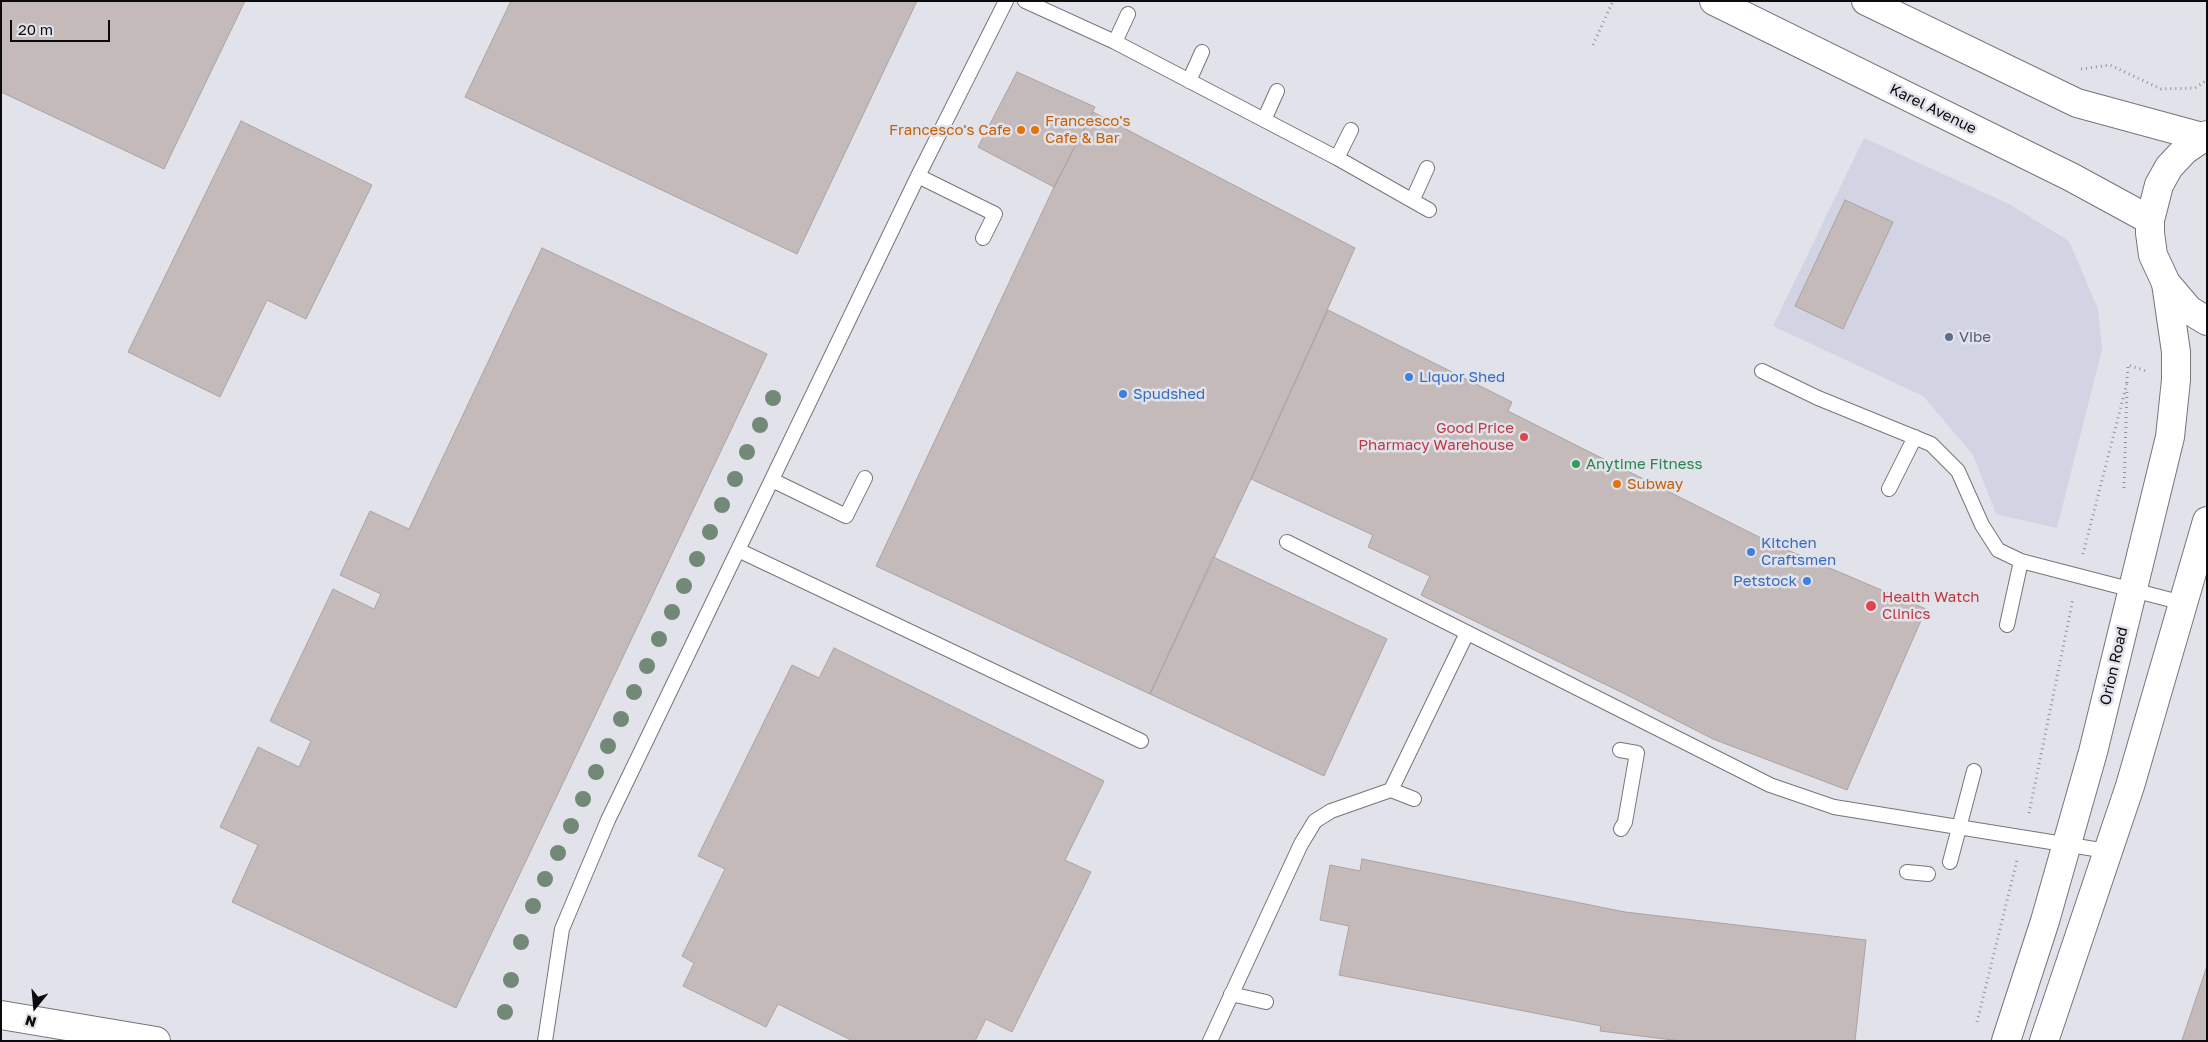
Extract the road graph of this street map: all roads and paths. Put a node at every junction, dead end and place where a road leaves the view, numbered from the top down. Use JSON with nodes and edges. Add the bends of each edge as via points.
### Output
{"nodes":[{"id":1,"x":1006,"y":1,"type":"edge"},
{"id":2,"x":1026,"y":1,"type":"edge"},
{"id":3,"x":1613,"y":1,"type":"edge"},
{"id":4,"x":1866,"y":1,"type":"edge"},
{"id":5,"x":1718,"y":2,"type":"edge"},
{"id":6,"x":1128,"y":14,"type":"dead end"},
{"id":7,"x":1115,"y":42,"type":"junction"},
{"id":8,"x":1593,"y":45,"type":"dead end"},
{"id":9,"x":1202,"y":52,"type":"dead end"},
{"id":10,"x":2110,"y":65,"type":"dead end"},
{"id":11,"x":1188,"y":80,"type":"junction"},
{"id":12,"x":2207,"y":80,"type":"edge"},
{"id":13,"x":1277,"y":91,"type":"dead end"},
{"id":14,"x":1264,"y":120,"type":"junction"},
{"id":15,"x":1351,"y":130,"type":"dead end"},
{"id":16,"x":2204,"y":136,"type":"edge"},
{"id":17,"x":1337,"y":158,"type":"junction"},
{"id":18,"x":1427,"y":168,"type":"dead end"},
{"id":19,"x":918,"y":176,"type":"junction"},
{"id":20,"x":1413,"y":199,"type":"junction"},
{"id":21,"x":1429,"y":210,"type":"dead end"},
{"id":22,"x":2150,"y":220,"type":"junction"},
{"id":23,"x":983,"y":238,"type":"dead end"},
{"id":24,"x":2166,"y":283,"type":"junction"},
{"id":25,"x":2207,"y":321,"type":"edge"},
{"id":26,"x":2128,"y":366,"type":"dead end"},
{"id":27,"x":1762,"y":371,"type":"dead end"},
{"id":28,"x":2127,"y":382,"type":"junction"},
{"id":29,"x":1915,"y":437,"type":"junction"},
{"id":30,"x":865,"y":478,"type":"dead end"},
{"id":31,"x":772,"y":480,"type":"junction"},
{"id":32,"x":1889,"y":489,"type":"dead end"},
{"id":33,"x":2124,"y":492,"type":"dead end"},
{"id":34,"x":2207,"y":521,"type":"edge"},
{"id":35,"x":1287,"y":542,"type":"dead end"},
{"id":36,"x":738,"y":550,"type":"junction"},
{"id":37,"x":2021,"y":561,"type":"junction"},
{"id":38,"x":2077,"y":575,"type":"junction"},
{"id":39,"x":2132,"y":589,"type":"junction"},
{"id":40,"x":2183,"y":603,"type":"junction"},
{"id":41,"x":2007,"y":625,"type":"dead end"},
{"id":42,"x":1467,"y":633,"type":"junction"},
{"id":43,"x":1141,"y":741,"type":"dead end"},
{"id":44,"x":1620,"y":750,"type":"dead end"},
{"id":45,"x":1974,"y":772,"type":"dead end"},
{"id":46,"x":1391,"y":790,"type":"junction"},
{"id":47,"x":1414,"y":799,"type":"dead end"},
{"id":48,"x":1960,"y":827,"type":"junction"},
{"id":49,"x":1621,"y":829,"type":"dead end"},
{"id":50,"x":2023,"y":837,"type":"junction"},
{"id":51,"x":2067,"y":844,"type":"junction"},
{"id":52,"x":2107,"y":851,"type":"junction"},
{"id":53,"x":1950,"y":862,"type":"dead end"},
{"id":54,"x":1907,"y":872,"type":"dead end"},
{"id":55,"x":1928,"y":874,"type":"dead end"},
{"id":56,"x":1231,"y":994,"type":"junction"},
{"id":57,"x":1266,"y":1002,"type":"dead end"},
{"id":58,"x":1,"y":1015,"type":"edge"},
{"id":59,"x":1975,"y":1031,"type":"dead end"},
{"id":60,"x":156,"y":1041,"type":"edge"},
{"id":61,"x":545,"y":1041,"type":"edge"},
{"id":62,"x":1210,"y":1041,"type":"edge"},
{"id":63,"x":2006,"y":1041,"type":"edge"},
{"id":64,"x":2044,"y":1041,"type":"edge"}],
"edges":[{"from":1,"to":19,"type":"lane"},
{"from":2,"to":7,"type":"lane"},
{"from":3,"to":8,"type":"path"},
{"from":4,"to":16,"type":"street","via":[[2077,103]]},
{"from":5,"to":22,"type":"street","name":"Karel Avenue","via":[[2071,177]]},
{"from":6,"to":7,"type":"lane"},
{"from":7,"to":11,"type":"lane"},
{"from":9,"to":11,"type":"lane"},
{"from":10,"to":12,"type":"path","via":[[2161,89],[2195,88]]},
{"from":11,"to":14,"type":"lane"},
{"from":13,"to":14,"type":"lane"},
{"from":14,"to":17,"type":"lane"},
{"from":15,"to":17,"type":"lane"},
{"from":16,"to":22,"type":"street","via":[[2169,167],[2159,185]]},
{"from":17,"to":20,"type":"lane"},
{"from":18,"to":20,"type":"lane"},
{"from":19,"to":23,"type":"lane","via":[[995,214]]},
{"from":19,"to":31,"type":"lane"},
{"from":20,"to":21,"type":"lane"},
{"from":22,"to":24,"type":"street","via":[[2153,255]]},
{"from":24,"to":25,"type":"street","via":[[2189,310]]},
{"from":24,"to":39,"type":"street","name":"Orion Road","via":[[2176,352],[2170,437]]},
{"from":26,"to":28,"type":"path"},
{"from":27,"to":29,"type":"lane","via":[[1818,398]]},
{"from":28,"to":33,"type":"path"},
{"from":28,"to":38,"type":"path"},
{"from":29,"to":32,"type":"lane"},
{"from":29,"to":37,"type":"lane","via":[[1931,444],[1958,471],[1982,525],[1998,550]]},
{"from":30,"to":31,"type":"lane","via":[[846,516]]},
{"from":31,"to":36,"type":"lane"},
{"from":34,"to":40,"type":"street"},
{"from":35,"to":42,"type":"lane"},
{"from":36,"to":43,"type":"lane"},
{"from":36,"to":61,"type":"lane","via":[[608,820],[562,929]]},
{"from":37,"to":38,"type":"lane"},
{"from":37,"to":41,"type":"lane"},
{"from":38,"to":39,"type":"lane"},
{"from":38,"to":50,"type":"path","via":[[2037,782]]},
{"from":39,"to":40,"type":"lane"},
{"from":39,"to":51,"type":"street","name":"Orion Road"},
{"from":40,"to":52,"type":"street","via":[[2130,786]]},
{"from":42,"to":46,"type":"lane"},
{"from":42,"to":48,"type":"lane","via":[[1770,785],[1834,807]]},
{"from":44,"to":49,"type":"lane","via":[[1638,753]]},
{"from":45,"to":48,"type":"lane"},
{"from":46,"to":47,"type":"lane"},
{"from":46,"to":56,"type":"lane","via":[[1331,811],[1315,821],[1301,844]]},
{"from":48,"to":50,"type":"lane"},
{"from":48,"to":53,"type":"lane"},
{"from":50,"to":51,"type":"lane"},
{"from":50,"to":59,"type":"path"},
{"from":51,"to":52,"type":"lane"},
{"from":51,"to":63,"type":"street","name":"Orion Road"},
{"from":52,"to":64,"type":"street"},
{"from":54,"to":55,"type":"lane"},
{"from":56,"to":57,"type":"lane"},
{"from":56,"to":62,"type":"lane"},
{"from":58,"to":60,"type":"street"}]}
